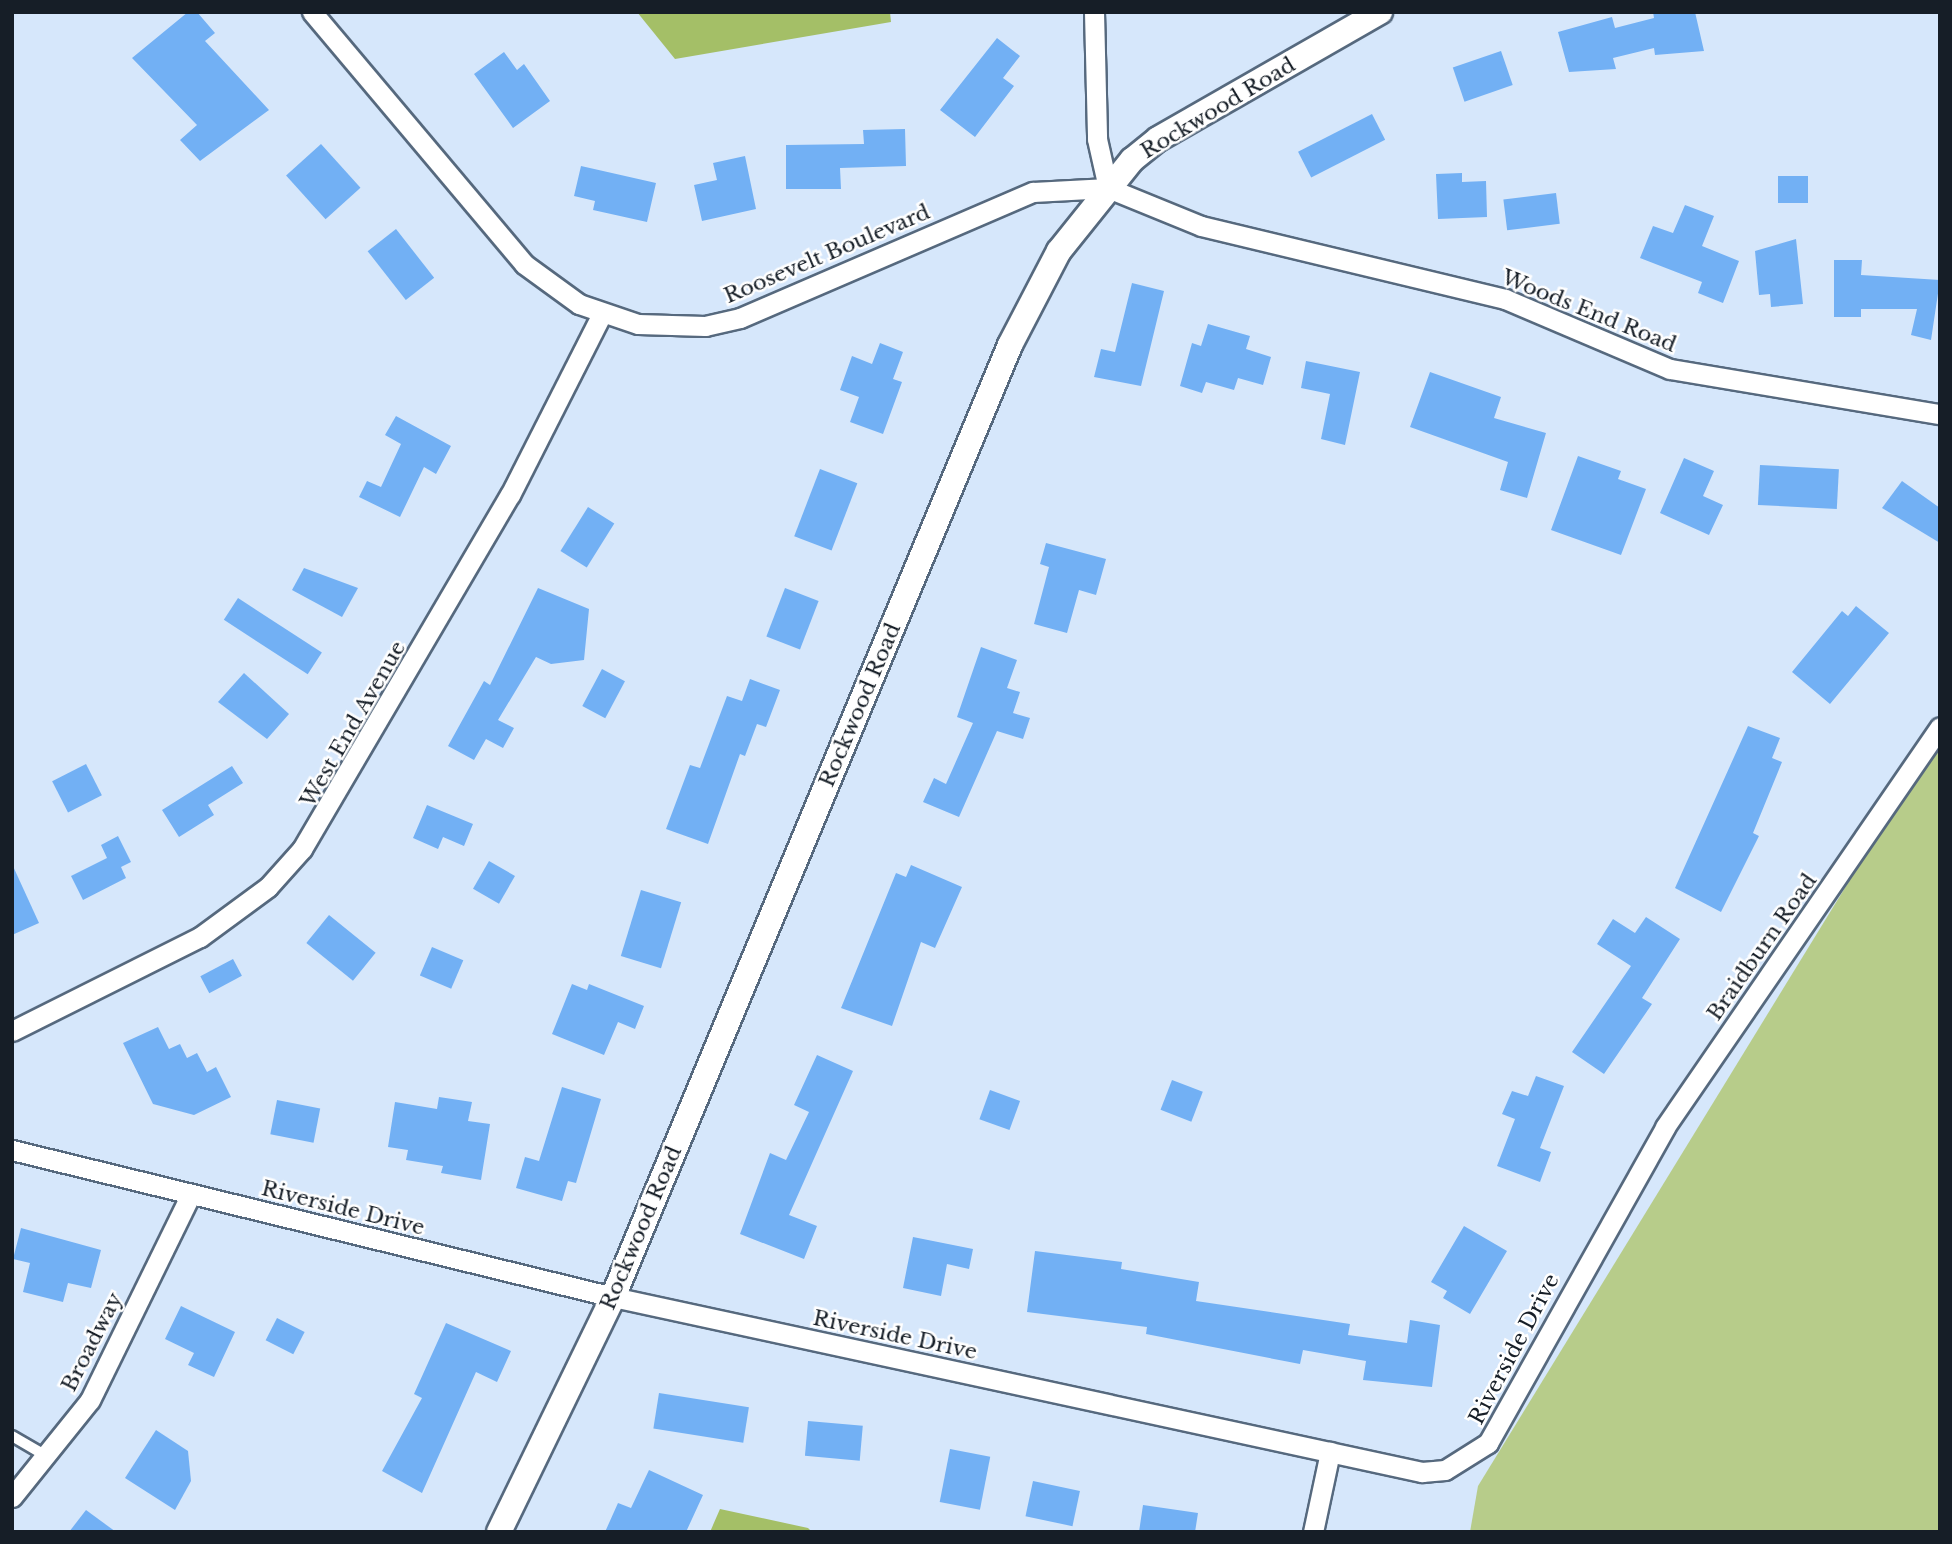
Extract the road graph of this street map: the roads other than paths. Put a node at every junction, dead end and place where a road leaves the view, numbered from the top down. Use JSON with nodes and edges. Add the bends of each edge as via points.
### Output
{"nodes":[{"id":1,"x":312,"y":12,"type":"edge"},
{"id":2,"x":1094,"y":12,"type":"edge"},
{"id":3,"x":1380,"y":12,"type":"edge"},
{"id":4,"x":1108,"y":188,"type":"junction"},
{"id":5,"x":602,"y":314,"type":"junction"},
{"id":6,"x":1940,"y":414,"type":"edge"},
{"id":7,"x":1940,"y":727,"type":"edge"},
{"id":8,"x":12,"y":1031,"type":"edge"},
{"id":9,"x":12,"y":1150,"type":"edge"},
{"id":10,"x":191,"y":1194,"type":"junction"},
{"id":11,"x":1624,"y":1195,"type":"joint"},
{"id":12,"x":613,"y":1297,"type":"junction"},
{"id":13,"x":12,"y":1436,"type":"edge"},
{"id":14,"x":1330,"y":1452,"type":"junction"},
{"id":15,"x":48,"y":1458,"type":"junction"},
{"id":16,"x":12,"y":1497,"type":"edge"},
{"id":17,"x":499,"y":1532,"type":"edge"},
{"id":18,"x":1313,"y":1532,"type":"edge"}],
"edges":[{"from":1,"to":5,"type":"street","name":"Roosevelt Boulevard","via":[[524,264]]},
{"from":2,"to":4,"type":"street","via":[[1097,139]]},
{"from":3,"to":4,"type":"street","name":"Rockwood Road","via":[[1157,139]]},
{"from":4,"to":5,"type":"street","name":"Roosevelt Boulevard","via":[[1033,192],[740,318],[671,327]]},
{"from":4,"to":6,"type":"street","name":"Woods End Road","via":[[1201,226],[1505,299],[1670,369]]},
{"from":4,"to":12,"type":"street","name":"Rockwood Road","via":[[1059,251],[1010,345]]},
{"from":5,"to":8,"type":"street","name":"West End Avenue","via":[[510,495],[302,849],[248,904],[200,937]]},
{"from":7,"to":11,"type":"street","name":"Braidburn Road"},
{"from":9,"to":10,"type":"street","name":"Riverside Drive"},
{"from":10,"to":12,"type":"street","name":"Riverside Drive"},
{"from":10,"to":15,"type":"street","name":"Broadway","via":[[90,1401]]},
{"from":11,"to":14,"type":"street","name":"Riverside Drive","via":[[1484,1449],[1455,1466],[1422,1472]]},
{"from":12,"to":14,"type":"street","name":"Riverside Drive"},
{"from":12,"to":17,"type":"street","name":"Rockwood Road"},
{"from":13,"to":15,"type":"lane"},
{"from":14,"to":18,"type":"street"},
{"from":15,"to":16,"type":"street","name":"Broadway"}]}
